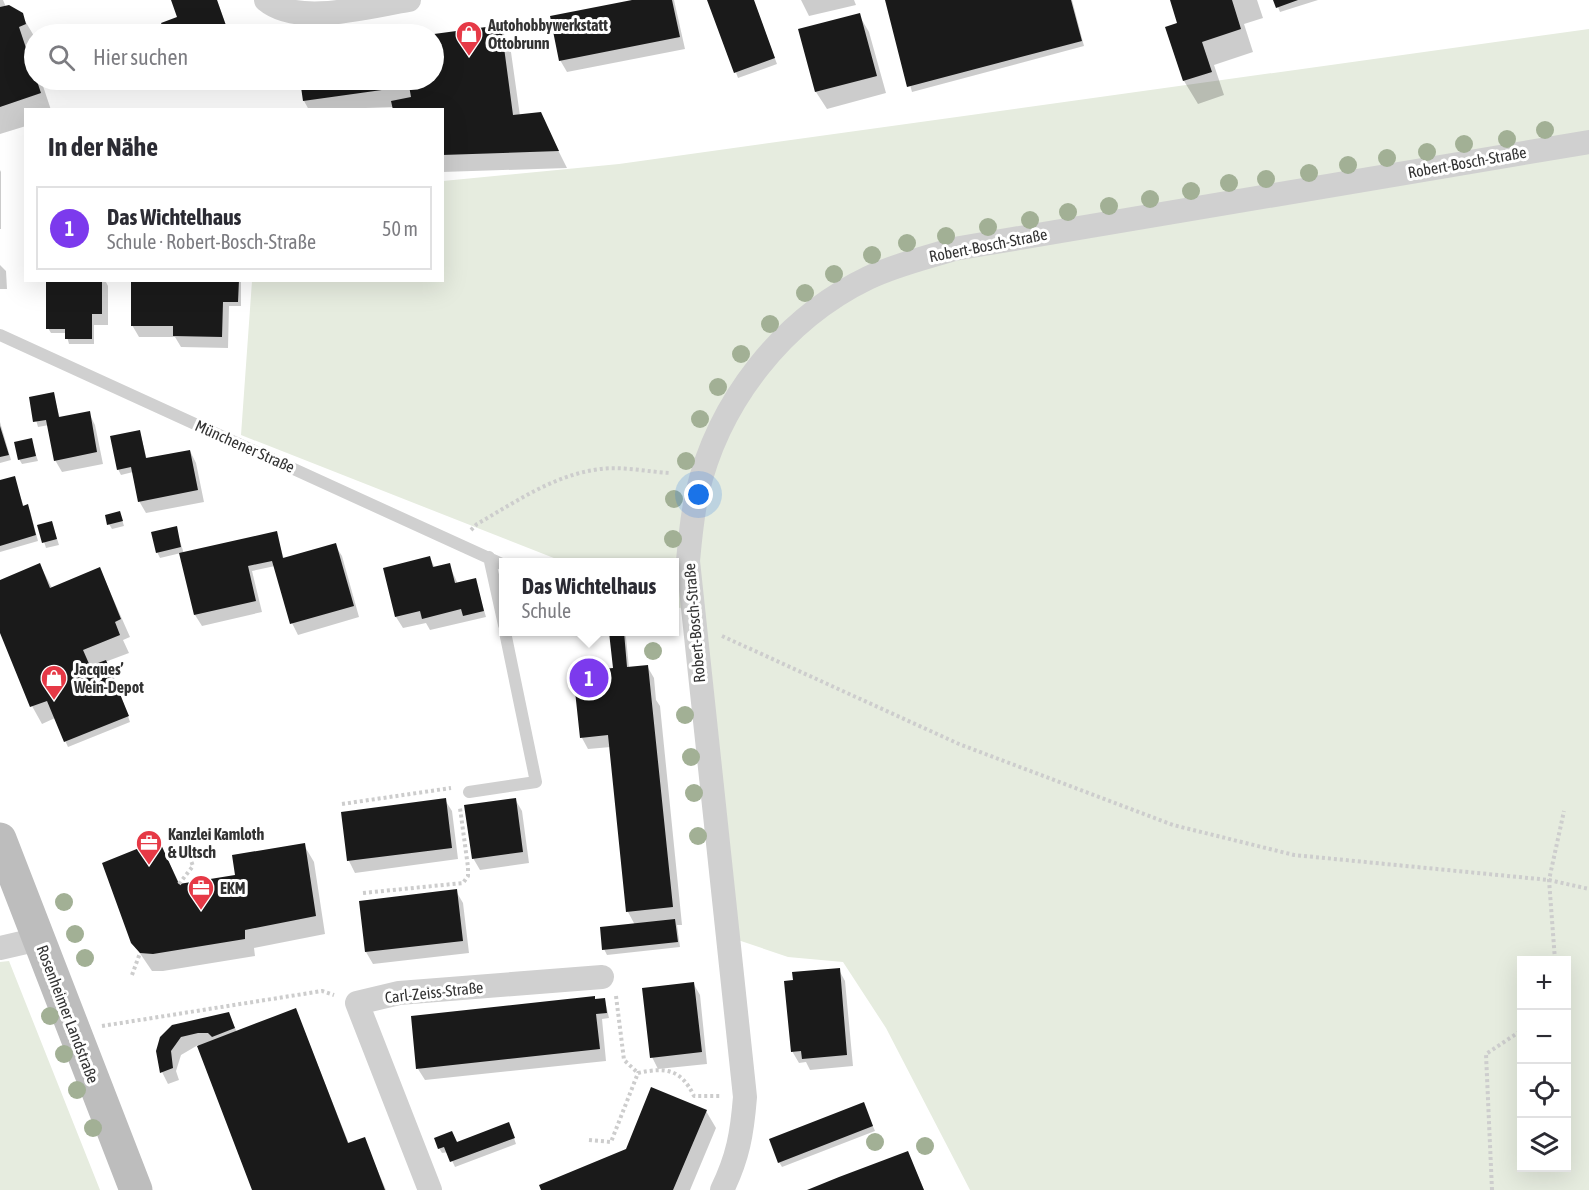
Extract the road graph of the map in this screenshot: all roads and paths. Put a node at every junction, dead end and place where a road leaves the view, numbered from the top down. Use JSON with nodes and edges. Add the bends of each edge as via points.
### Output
{"nodes":[{"id":1,"x":266,"y":0,"type":"edge"},
{"id":2,"x":409,"y":0,"type":"edge"},
{"id":3,"x":1589,"y":142,"type":"edge"},
{"id":4,"x":0,"y":335,"type":"edge"},
{"id":5,"x":671,"y":473,"type":"dead end"},
{"id":6,"x":459,"y":543,"type":"junction"},
{"id":7,"x":489,"y":557,"type":"junction"},
{"id":8,"x":499,"y":562,"type":"edge"},
{"id":9,"x":499,"y":602,"type":"edge"},
{"id":10,"x":693,"y":626,"type":"junction"},
{"id":11,"x":506,"y":636,"type":"edge"},
{"id":12,"x":469,"y":792,"type":"junction"},
{"id":13,"x":342,"y":804,"type":"dead end"},
{"id":14,"x":1564,"y":811,"type":"dead end"},
{"id":15,"x":179,"y":830,"type":"dead end"},
{"id":16,"x":0,"y":839,"type":"edge"},
{"id":17,"x":1549,"y":880,"type":"junction"},
{"id":18,"x":179,"y":884,"type":"dead end"},
{"id":19,"x":1589,"y":889,"type":"edge"},
{"id":20,"x":363,"y":893,"type":"dead end"},
{"id":21,"x":39,"y":939,"type":"junction"},
{"id":22,"x":0,"y":948,"type":"edge"},
{"id":23,"x":140,"y":953,"type":"dead end"},
{"id":24,"x":1555,"y":956,"type":"edge"},
{"id":25,"x":132,"y":975,"type":"dead end"},
{"id":26,"x":602,"y":977,"type":"joint"},
{"id":27,"x":357,"y":1003,"type":"junction"},
{"id":28,"x":102,"y":1026,"type":"dead end"},
{"id":29,"x":1517,"y":1033,"type":"edge"},
{"id":30,"x":638,"y":1073,"type":"junction"},
{"id":31,"x":745,"y":1097,"type":"junction"},
{"id":32,"x":589,"y":1140,"type":"dead end"},
{"id":33,"x":136,"y":1190,"type":"edge"},
{"id":34,"x":430,"y":1190,"type":"edge"},
{"id":35,"x":722,"y":1190,"type":"edge"},
{"id":36,"x":1492,"y":1190,"type":"edge"}],
"edges":[{"from":1,"to":2,"type":"street","via":[[292,12],[327,13]]},
{"from":3,"to":10,"type":"street","name":"Robert-Bosch-Straße","via":[[954,249],[867,279],[831,299],[796,327],[760,365],[727,416],[697,492],[692,522],[688,561]]},
{"from":4,"to":6,"type":"lane","name":"Münchener Straße"},
{"from":5,"to":6,"type":"path","via":[[602,469],[567,475],[477,524]]},
{"from":6,"to":7,"type":"lane","name":"Münchener Straße"},
{"from":7,"to":8,"type":"lane","name":"Münchener Straße"},
{"from":7,"to":9,"type":"lane"},
{"from":10,"to":17,"type":"path","via":[[959,744],[1173,825],[1294,855]]},
{"from":10,"to":31,"type":"street","name":"Robert-Bosch-Straße"},
{"from":11,"to":12,"type":"lane","via":[[536,782]]},
{"from":12,"to":13,"type":"path","via":[[460,787]]},
{"from":12,"to":20,"type":"path","via":[[459,801],[468,867],[463,883]]},
{"from":14,"to":17,"type":"path"},
{"from":15,"to":18,"type":"path","via":[[193,866]]},
{"from":16,"to":21,"type":"main road","name":"Rosenheimer Landstraße"},
{"from":17,"to":19,"type":"path"},
{"from":17,"to":24,"type":"path"},
{"from":21,"to":22,"type":"street"},
{"from":21,"to":33,"type":"main road","name":"Rosenheimer Landstraße"},
{"from":23,"to":25,"type":"path"},
{"from":26,"to":27,"type":"street","name":"Carl-Zeiss-Straße","via":[[399,993]]},
{"from":26,"to":30,"type":"path","via":[[615,992],[624,1060]]},
{"from":27,"to":28,"type":"path","via":[[322,991]]},
{"from":27,"to":34,"type":"street"},
{"from":29,"to":36,"type":"path","via":[[1486,1054]]},
{"from":30,"to":31,"type":"path","via":[[662,1068],[686,1080],[694,1096]]},
{"from":30,"to":32,"type":"path","via":[[611,1142]]},
{"from":31,"to":35,"type":"street","name":"Robert-Bosch-Straße","via":[[742,1138]]}]}
